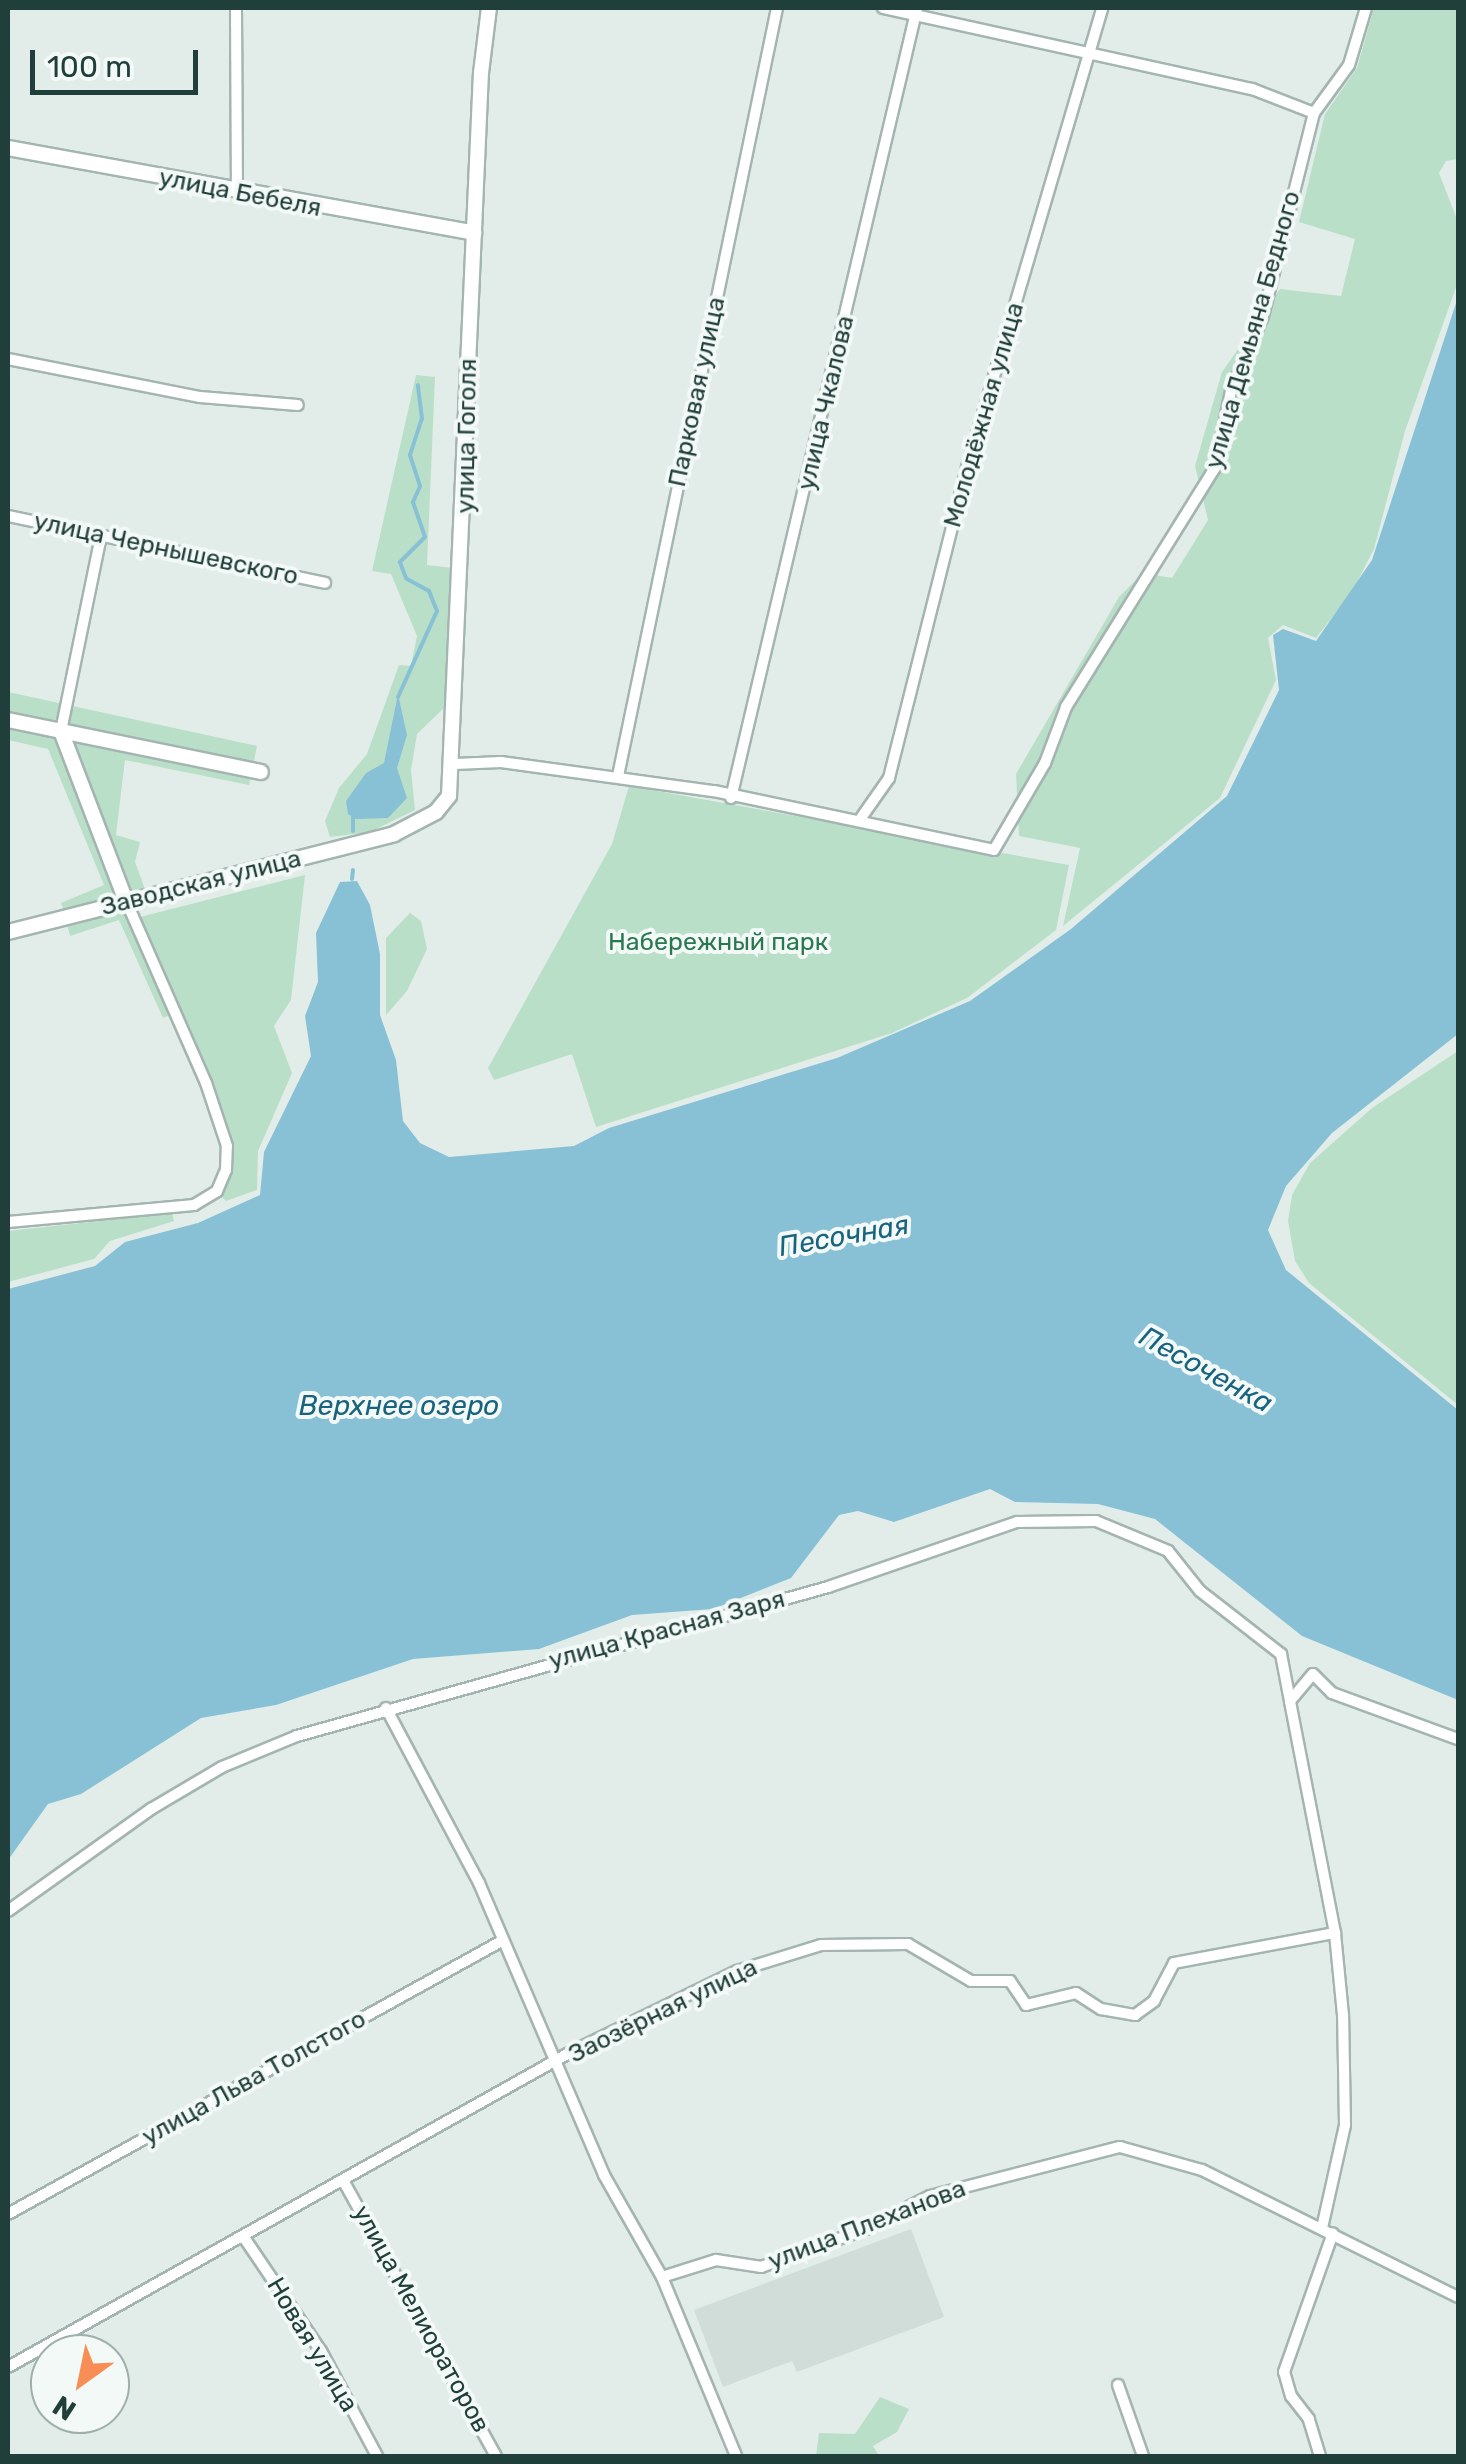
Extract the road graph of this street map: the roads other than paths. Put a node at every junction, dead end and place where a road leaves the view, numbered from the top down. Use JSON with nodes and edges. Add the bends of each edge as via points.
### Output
{"nodes":[{"id":1,"x":236,"y":8,"type":"edge"},
{"id":2,"x":490,"y":8,"type":"edge"},
{"id":3,"x":777,"y":8,"type":"edge"},
{"id":4,"x":883,"y":8,"type":"edge"},
{"id":5,"x":1102,"y":8,"type":"edge"},
{"id":6,"x":1366,"y":8,"type":"edge"},
{"id":7,"x":916,"y":10,"type":"edge"},
{"id":8,"x":1088,"y":50,"type":"junction"},
{"id":9,"x":1314,"y":113,"type":"junction"},
{"id":10,"x":8,"y":148,"type":"edge"},
{"id":11,"x":237,"y":193,"type":"junction"},
{"id":12,"x":474,"y":233,"type":"junction"},
{"id":13,"x":8,"y":359,"type":"edge"},
{"id":14,"x":298,"y":404,"type":"dead end"},
{"id":15,"x":8,"y":516,"type":"edge"},
{"id":16,"x":101,"y":536,"type":"junction"},
{"id":17,"x":325,"y":582,"type":"dead end"},
{"id":18,"x":8,"y":720,"type":"edge"},
{"id":19,"x":61,"y":731,"type":"junction"},
{"id":20,"x":455,"y":764,"type":"junction"},
{"id":21,"x":261,"y":772,"type":"dead end"},
{"id":22,"x":618,"y":776,"type":"junction"},
{"id":23,"x":730,"y":798,"type":"junction"},
{"id":24,"x":862,"y":818,"type":"junction"},
{"id":25,"x":394,"y":834,"type":"joint"},
{"id":26,"x":126,"y":901,"type":"junction"},
{"id":27,"x":8,"y":932,"type":"edge"},
{"id":28,"x":8,"y":1222,"type":"edge"},
{"id":29,"x":1290,"y":1701,"type":"junction"},
{"id":30,"x":386,"y":1708,"type":"junction"},
{"id":31,"x":1458,"y":1739,"type":"edge"},
{"id":32,"x":8,"y":1911,"type":"edge"},
{"id":33,"x":1335,"y":1934,"type":"junction"},
{"id":34,"x":500,"y":1942,"type":"junction"},
{"id":35,"x":555,"y":2064,"type":"junction"},
{"id":36,"x":344,"y":2182,"type":"junction"},
{"id":37,"x":8,"y":2214,"type":"edge"},
{"id":38,"x":1328,"y":2230,"type":"junction"},
{"id":39,"x":243,"y":2236,"type":"junction"},
{"id":40,"x":662,"y":2277,"type":"junction"},
{"id":41,"x":1458,"y":2297,"type":"edge"},
{"id":42,"x":8,"y":2367,"type":"edge"},
{"id":43,"x":1118,"y":2385,"type":"dead end"},
{"id":44,"x":377,"y":2456,"type":"edge"},
{"id":45,"x":496,"y":2456,"type":"edge"},
{"id":46,"x":736,"y":2456,"type":"edge"},
{"id":47,"x":1143,"y":2456,"type":"edge"},
{"id":48,"x":1320,"y":2456,"type":"edge"}],
"edges":[{"from":1,"to":11,"type":"street"},
{"from":2,"to":12,"type":"main road","name":"улица Гоголя"},
{"from":3,"to":22,"type":"street","name":"Парковая улица"},
{"from":4,"to":7,"type":"street"},
{"from":5,"to":8,"type":"street","name":"Молодёжная улица"},
{"from":6,"to":9,"type":"street","name":"улица Демьяна Бедного","via":[[1349,65]]},
{"from":7,"to":8,"type":"street"},
{"from":7,"to":23,"type":"street","name":"улица Чкалова"},
{"from":8,"to":9,"type":"street","via":[[1252,89]]},
{"from":8,"to":24,"type":"street","name":"Молодёжная улица","via":[[966,468],[889,778]]},
{"from":9,"to":24,"type":"street","name":"улица Демьяна Бедного","via":[[1263,316],[1231,390],[1215,468],[1066,707],[1044,763],[994,850]]},
{"from":10,"to":11,"type":"main road","name":"улица Бебеля"},
{"from":11,"to":12,"type":"main road","name":"улица Бебеля"},
{"from":12,"to":20,"type":"main road","name":"улица Гоголя"},
{"from":13,"to":14,"type":"street","via":[[200,397]]},
{"from":15,"to":16,"type":"street","name":"улица Чернышевского"},
{"from":16,"to":17,"type":"street","name":"улица Чернышевского"},
{"from":16,"to":19,"type":"street"},
{"from":18,"to":19,"type":"main road"},
{"from":19,"to":21,"type":"main road"},
{"from":19,"to":26,"type":"main road"},
{"from":20,"to":22,"type":"street"},
{"from":20,"to":25,"type":"main road","name":"улица Гоголя","via":[[449,796],[436,812]]},
{"from":22,"to":23,"type":"street"},
{"from":23,"to":24,"type":"street"},
{"from":25,"to":26,"type":"main road","name":"Заводская улица"},
{"from":26,"to":27,"type":"main road","name":"Заводская улица"},
{"from":26,"to":28,"type":"street","via":[[206,1083],[226,1146],[226,1170],[216,1191],[194,1205]]},
{"from":29,"to":30,"type":"street","name":"улица Красная Заря","via":[[1280,1654],[1200,1591],[1168,1551],[1096,1521],[1050,1519],[1018,1522],[828,1587]]},
{"from":29,"to":31,"type":"street","via":[[1313,1674],[1332,1693]]},
{"from":29,"to":33,"type":"street","name":"улица Красная Заря"},
{"from":30,"to":32,"type":"street","name":"улица Красная Заря","via":[[222,1767]]},
{"from":30,"to":34,"type":"street","via":[[479,1882]]},
{"from":33,"to":35,"type":"street","name":"Заозёрная улица","via":[[1174,1963],[1154,2001],[1134,2015],[1101,2009],[1076,1993],[1026,2005],[1010,1981],[971,1981],[908,1944],[821,1944],[736,1971]]},
{"from":33,"to":38,"type":"street","name":"улица Красная Заря","via":[[1345,2125]]},
{"from":34,"to":35,"type":"street"},
{"from":34,"to":37,"type":"street","name":"улица Льва Толстого"},
{"from":35,"to":36,"type":"street","name":"Заозёрная улица"},
{"from":35,"to":40,"type":"street","via":[[604,2175]]},
{"from":36,"to":39,"type":"street","name":"Заозёрная улица"},
{"from":36,"to":45,"type":"street","name":"улица Мелиораторов"},
{"from":38,"to":40,"type":"street","name":"улица Плеханова","via":[[1202,2170],[1120,2147],[930,2196],[866,2229],[761,2266],[716,2260]]},
{"from":38,"to":41,"type":"street","name":"улица Плеханова"},
{"from":38,"to":48,"type":"street","name":"улица Красная Заря","via":[[1284,2372]]},
{"from":39,"to":42,"type":"street","name":"Заозёрная улица"},
{"from":39,"to":44,"type":"street","name":"Новая улица","via":[[322,2351]]},
{"from":40,"to":46,"type":"street"},
{"from":43,"to":47,"type":"street"}]}
